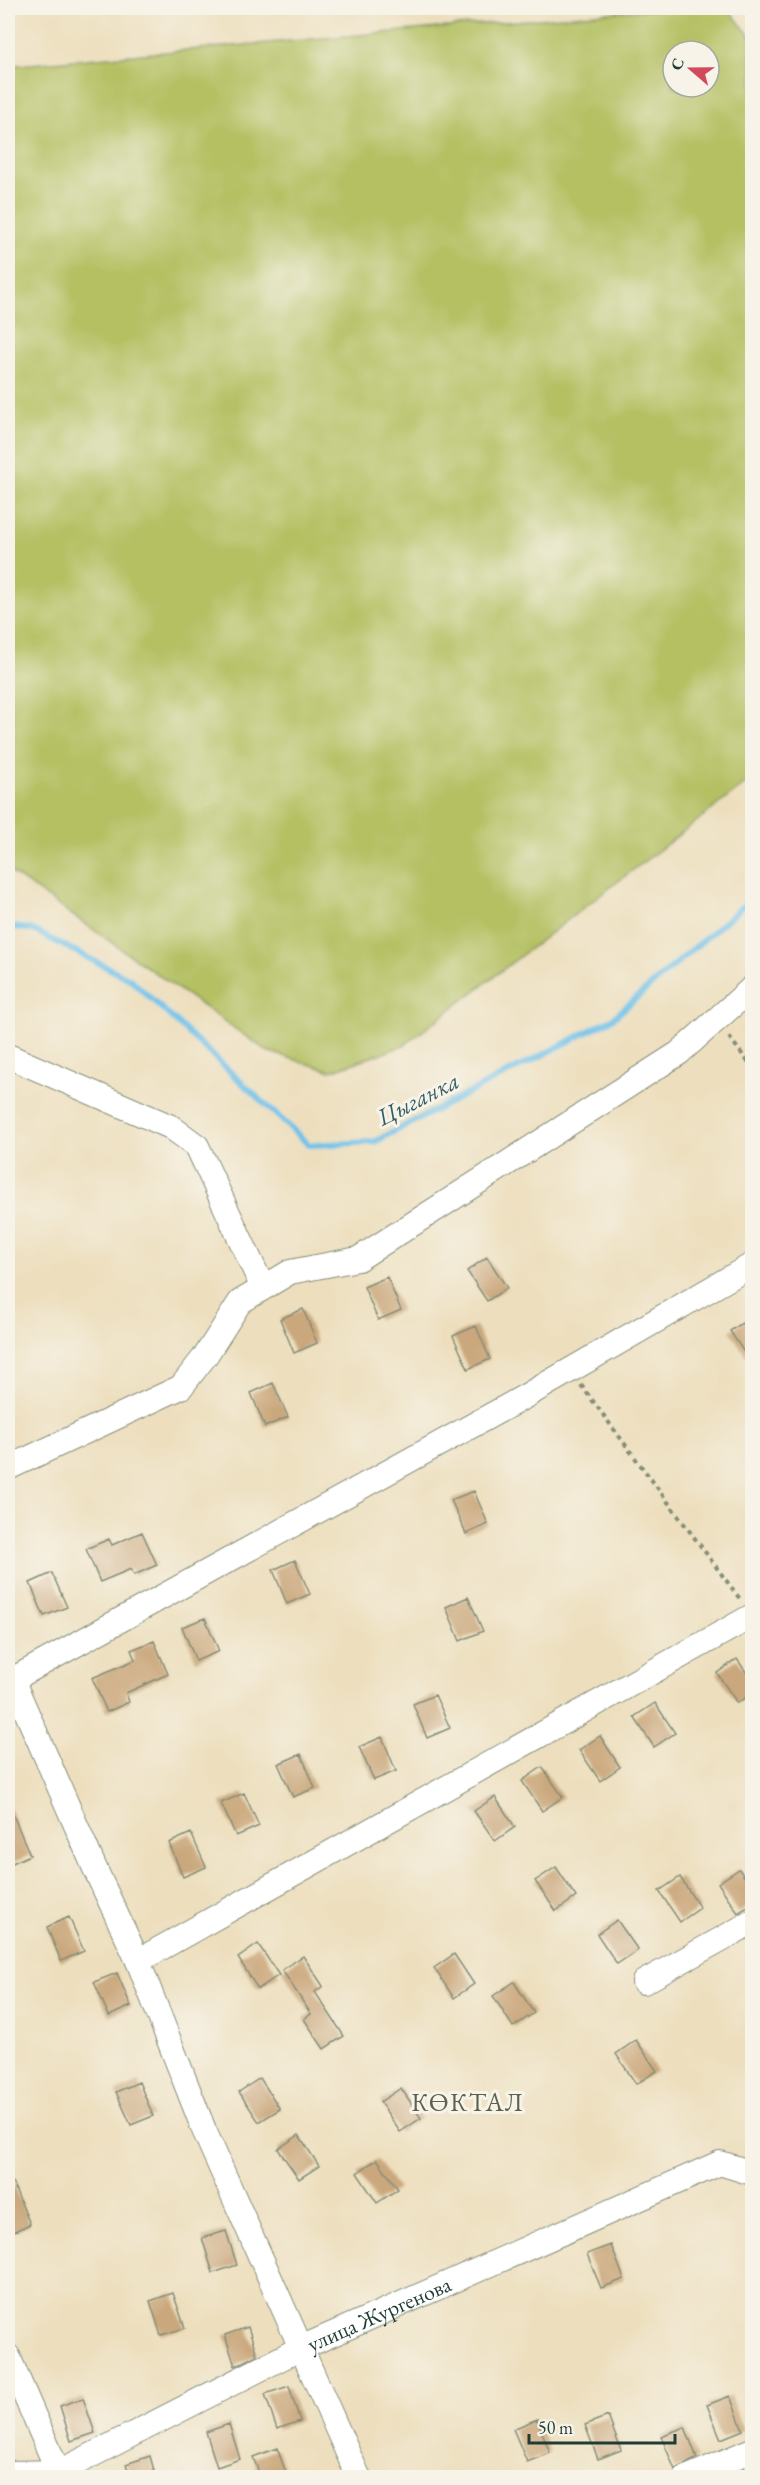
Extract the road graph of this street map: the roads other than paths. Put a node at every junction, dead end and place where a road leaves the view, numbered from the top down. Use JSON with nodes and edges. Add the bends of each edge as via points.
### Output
{"nodes":[{"id":1,"x":753,"y":988,"type":"edge"},
{"id":2,"x":8,"y":1056,"type":"edge"},
{"id":3,"x":753,"y":1264,"type":"edge"},
{"id":4,"x":262,"y":1288,"type":"junction"},
{"id":5,"x":8,"y":1468,"type":"edge"},
{"id":6,"x":753,"y":1616,"type":"edge"},
{"id":7,"x":10,"y":1680,"type":"edge"},
{"id":8,"x":753,"y":1922,"type":"edge"},
{"id":9,"x":138,"y":1961,"type":"junction"},
{"id":10,"x":644,"y":1982,"type":"dead end"},
{"id":11,"x":753,"y":2173,"type":"edge"},
{"id":12,"x":301,"y":2348,"type":"junction"},
{"id":13,"x":8,"y":2356,"type":"edge"},
{"id":14,"x":753,"y":2450,"type":"edge"},
{"id":15,"x":8,"y":2473,"type":"edge"},
{"id":16,"x":60,"y":2475,"type":"edge"},
{"id":17,"x":359,"y":2478,"type":"edge"},
{"id":18,"x":686,"y":2478,"type":"edge"}],
"edges":[{"from":1,"to":4,"type":"street","via":[[679,1053],[358,1259],[290,1272]]},
{"from":2,"to":4,"type":"street","via":[[171,1127],[197,1146]]},
{"from":3,"to":7,"type":"street","via":[[570,1370]]},
{"from":4,"to":5,"type":"street","via":[[240,1302],[181,1387]]},
{"from":6,"to":9,"type":"street"},
{"from":7,"to":9,"type":"street"},
{"from":8,"to":10,"type":"street"},
{"from":9,"to":12,"type":"street","via":[[204,2130]]},
{"from":11,"to":12,"type":"street","name":"улица Жургенова","via":[[720,2163]]},
{"from":12,"to":16,"type":"street","name":"улица Жургенова"},
{"from":12,"to":17,"type":"street"},
{"from":13,"to":16,"type":"street"},
{"from":14,"to":18,"type":"street"},
{"from":15,"to":16,"type":"street","name":"улица Жургенова"}]}
